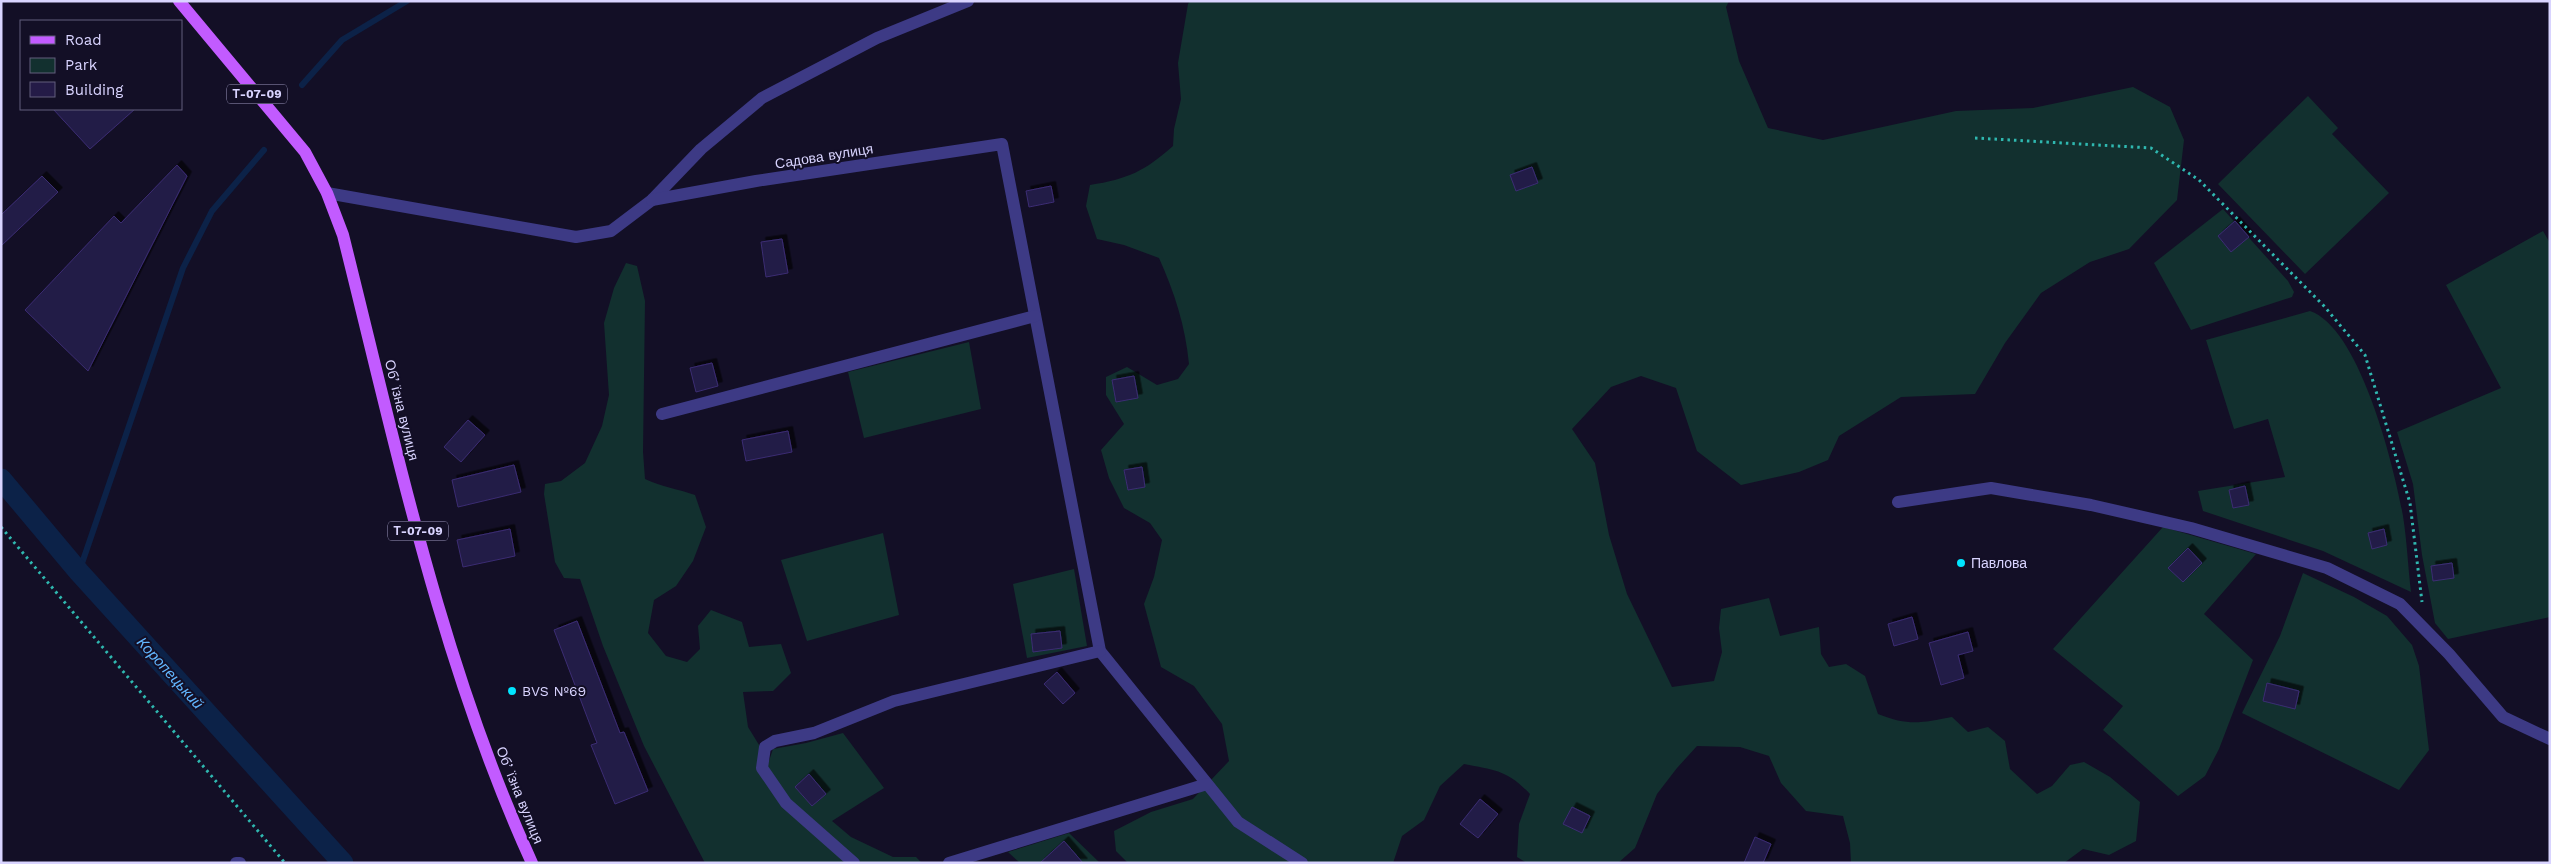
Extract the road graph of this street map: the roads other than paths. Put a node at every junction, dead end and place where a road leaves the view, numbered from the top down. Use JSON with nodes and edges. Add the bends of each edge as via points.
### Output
{"nodes":[{"id":1,"x":179,"y":1,"type":"edge"},
{"id":2,"x":968,"y":1,"type":"edge"},
{"id":3,"x":327,"y":193,"type":"junction"},
{"id":4,"x":652,"y":200,"type":"junction"},
{"id":5,"x":1035,"y":316,"type":"junction"},
{"id":6,"x":662,"y":414,"type":"dead end"},
{"id":7,"x":1898,"y":502,"type":"dead end"},
{"id":8,"x":1100,"y":651,"type":"junction"},
{"id":9,"x":2550,"y":739,"type":"edge"},
{"id":10,"x":1207,"y":784,"type":"junction"},
{"id":11,"x":236,"y":863,"type":"edge"},
{"id":12,"x":240,"y":863,"type":"edge"},
{"id":13,"x":532,"y":863,"type":"edge"},
{"id":14,"x":854,"y":863,"type":"edge"},
{"id":15,"x":949,"y":863,"type":"edge"},
{"id":16,"x":1302,"y":863,"type":"edge"}],
"edges":[{"from":1,"to":3,"type":"main road","name":"Обʼїзна вулиця","number":"Т-07-09","via":[[305,152]]},
{"from":2,"to":4,"type":"street","via":[[877,38],[762,98],[701,149]]},
{"from":3,"to":4,"type":"street","via":[[576,237],[610,231]]},
{"from":3,"to":13,"type":"main road","name":"Обʼїзна вулиця","number":"Т-07-09","via":[[343,235],[413,514],[448,633],[484,745]]},
{"from":4,"to":5,"type":"street","name":"Садова вулиця","via":[[1002,144]]},
{"from":5,"to":6,"type":"street"},
{"from":5,"to":8,"type":"street"},
{"from":7,"to":9,"type":"street","via":[[1991,488],[2091,505],[2191,528],[2327,568],[2400,604],[2503,717]]},
{"from":8,"to":10,"type":"street"},
{"from":8,"to":14,"type":"street","via":[[894,701],[814,733],[765,746],[762,768],[786,803]]},
{"from":10,"to":15,"type":"street"},
{"from":10,"to":16,"type":"street","via":[[1238,822]]},
{"from":11,"to":12,"type":"street"}]}
